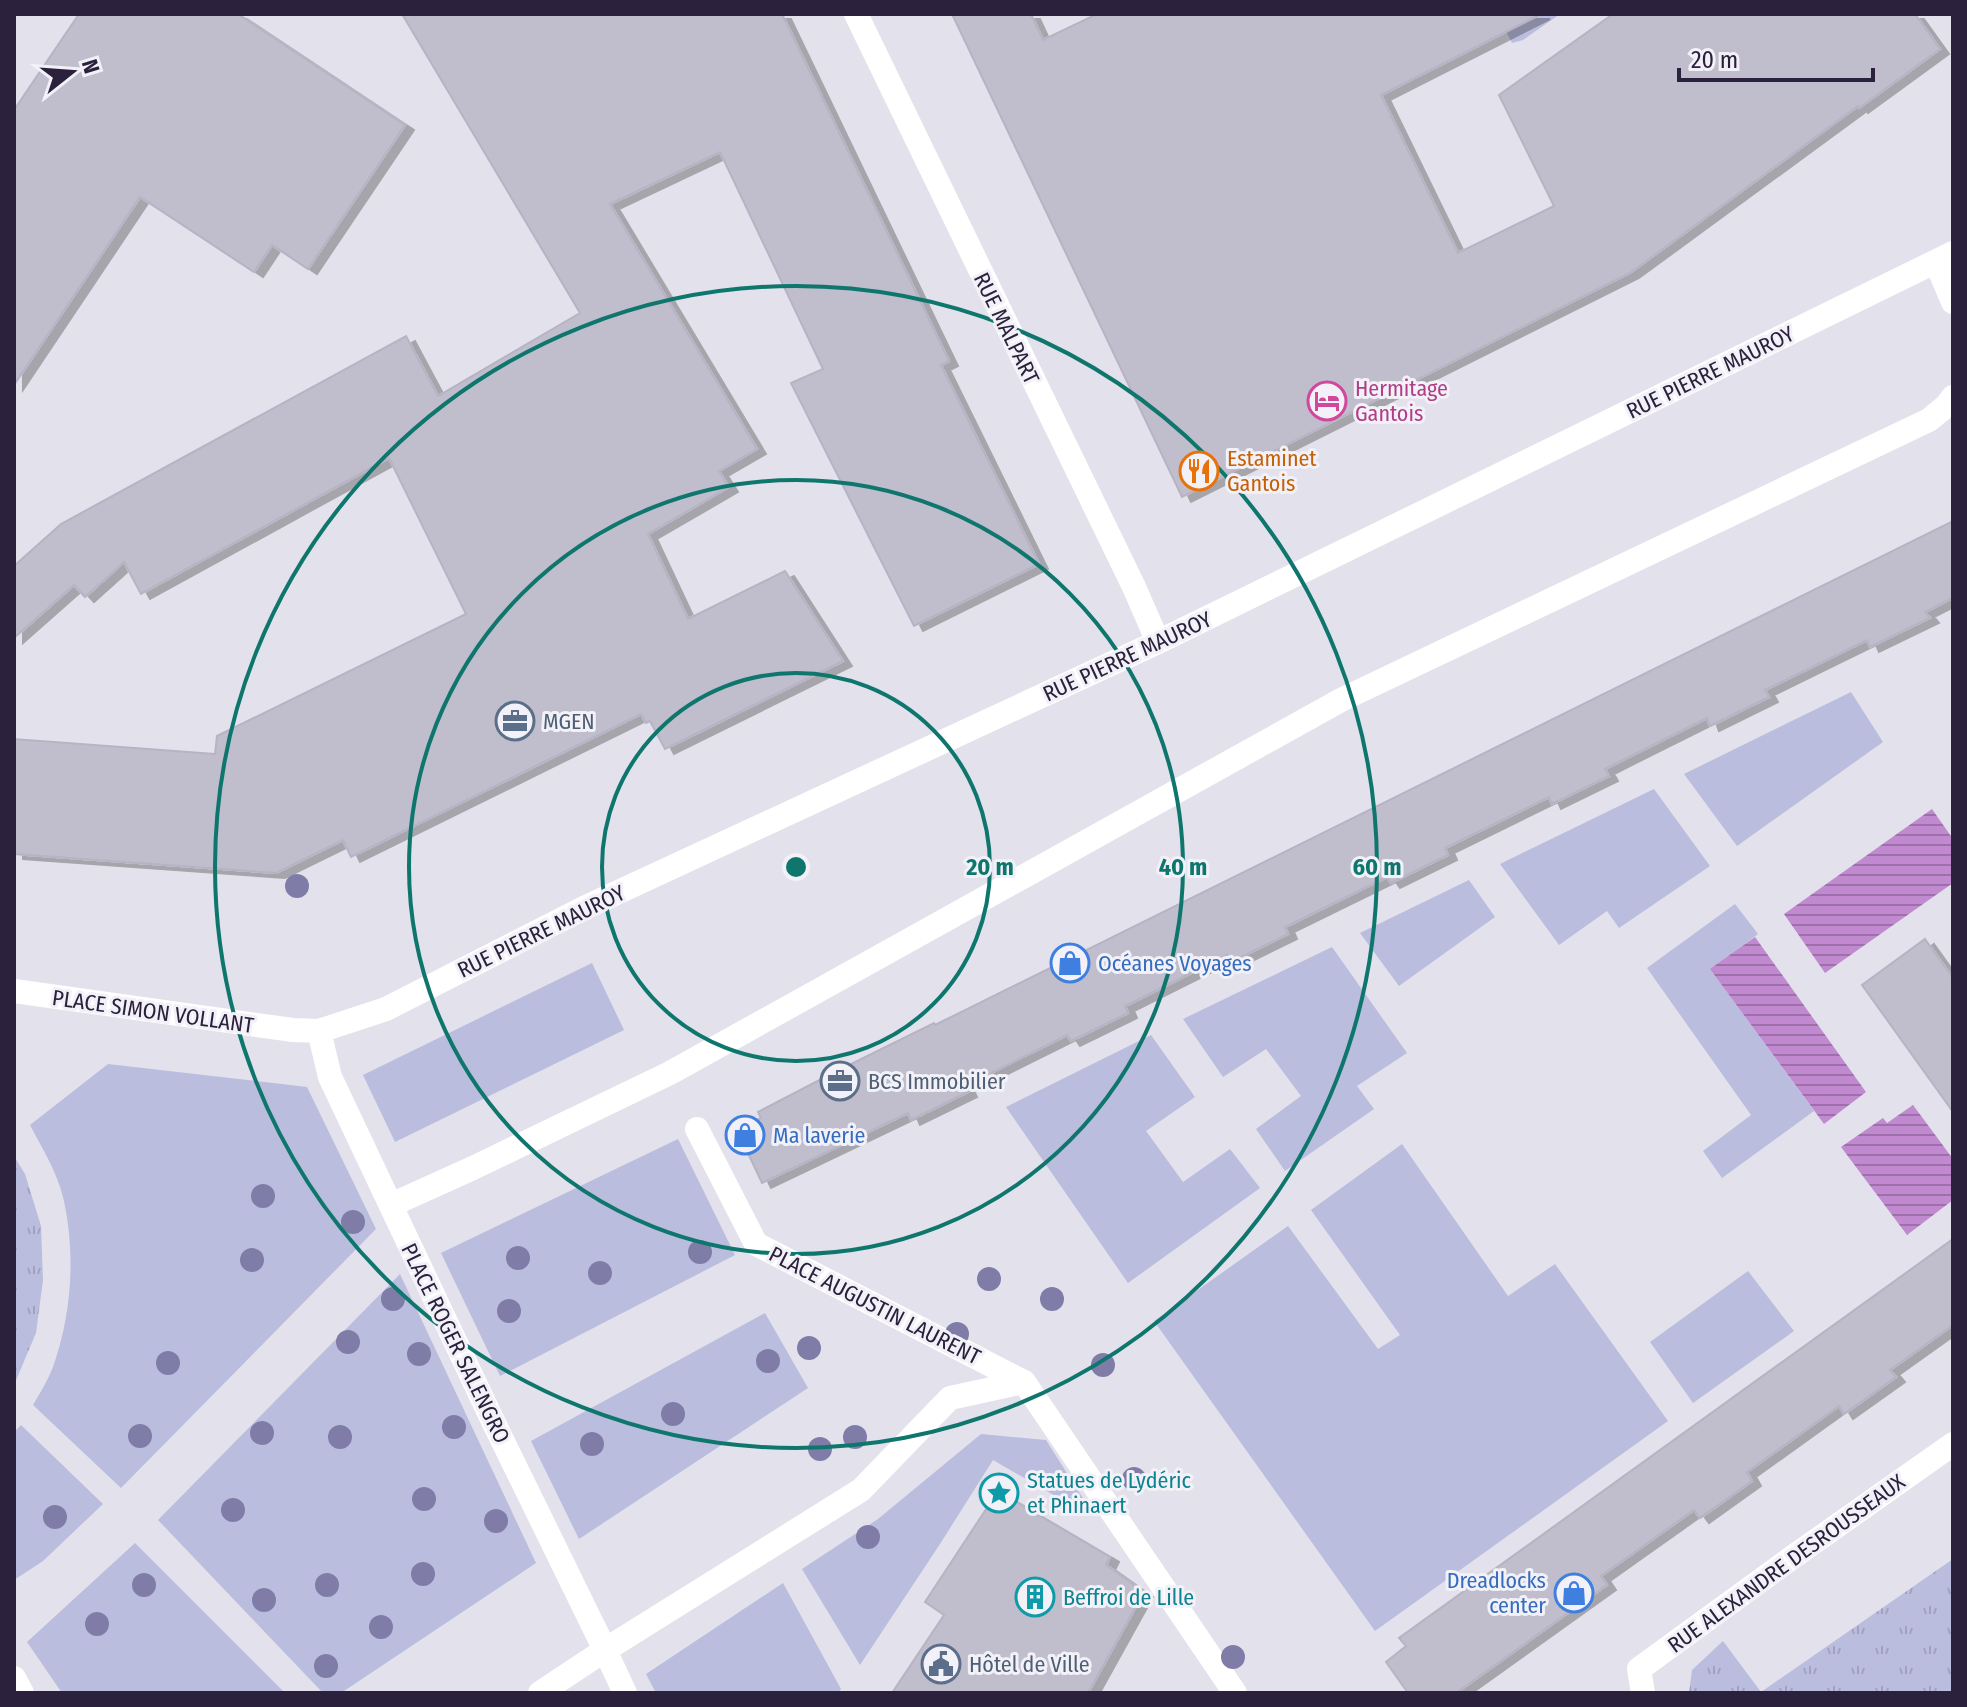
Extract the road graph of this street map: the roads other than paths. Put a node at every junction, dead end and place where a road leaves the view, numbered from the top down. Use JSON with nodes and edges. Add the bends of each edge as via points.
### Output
{"nodes":[{"id":1,"x":856,"y":14,"type":"edge"},
{"id":2,"x":1944,"y":257,"type":"edge"},
{"id":3,"x":1953,"y":302,"type":"edge"},
{"id":4,"x":1953,"y":397,"type":"edge"},
{"id":5,"x":1158,"y":642,"type":"junction"},
{"id":6,"x":14,"y":991,"type":"edge"},
{"id":7,"x":293,"y":1030,"type":"joint"},
{"id":8,"x":319,"y":1031,"type":"junction"},
{"id":9,"x":697,"y":1129,"type":"dead end"},
{"id":10,"x":391,"y":1205,"type":"junction"},
{"id":11,"x":1024,"y":1382,"type":"junction"},
{"id":12,"x":1953,"y":1444,"type":"edge"},
{"id":13,"x":605,"y":1650,"type":"junction"},
{"id":14,"x":14,"y":1678,"type":"edge"},
{"id":15,"x":22,"y":1693,"type":"edge"},
{"id":16,"x":540,"y":1693,"type":"edge"},
{"id":17,"x":625,"y":1693,"type":"edge"},
{"id":18,"x":1235,"y":1693,"type":"edge"},
{"id":19,"x":1643,"y":1693,"type":"edge"}],
"edges":[{"from":1,"to":5,"type":"street","name":"RUE MALPART"},
{"from":2,"to":3,"type":"street"},
{"from":2,"to":5,"type":"street","name":"RUE PIERRE MAUROY"},
{"from":4,"to":10,"type":"street","via":[[1929,420],[1341,700],[670,1073]]},
{"from":5,"to":8,"type":"street","name":"RUE PIERRE MAUROY","via":[[584,908],[386,1009]]},
{"from":6,"to":7,"type":"street","name":"PLACE SIMON VOLLANT"},
{"from":7,"to":8,"type":"street","name":"RUE PIERRE MAUROY"},
{"from":8,"to":10,"type":"street","name":"PLACE ROGER SALENGRO","via":[[330,1077]]},
{"from":9,"to":11,"type":"street","name":"PLACE AUGUSTIN LAURENT","via":[[756,1244]]},
{"from":10,"to":13,"type":"street","name":"PLACE ROGER SALENGRO"},
{"from":11,"to":13,"type":"street","name":"PLACE AUGUSTIN LAURENT","via":[[950,1398],[861,1490]]},
{"from":11,"to":18,"type":"street","name":"PLACE AUGUSTIN LAURENT"},
{"from":12,"to":19,"type":"street","name":"RUE ALEXANDRE DESROUSSEAUX","via":[[1639,1669]]},
{"from":13,"to":16,"type":"street"},
{"from":13,"to":17,"type":"street","name":"PLACE ROGER SALENGRO"},
{"from":14,"to":15,"type":"street"}]}
